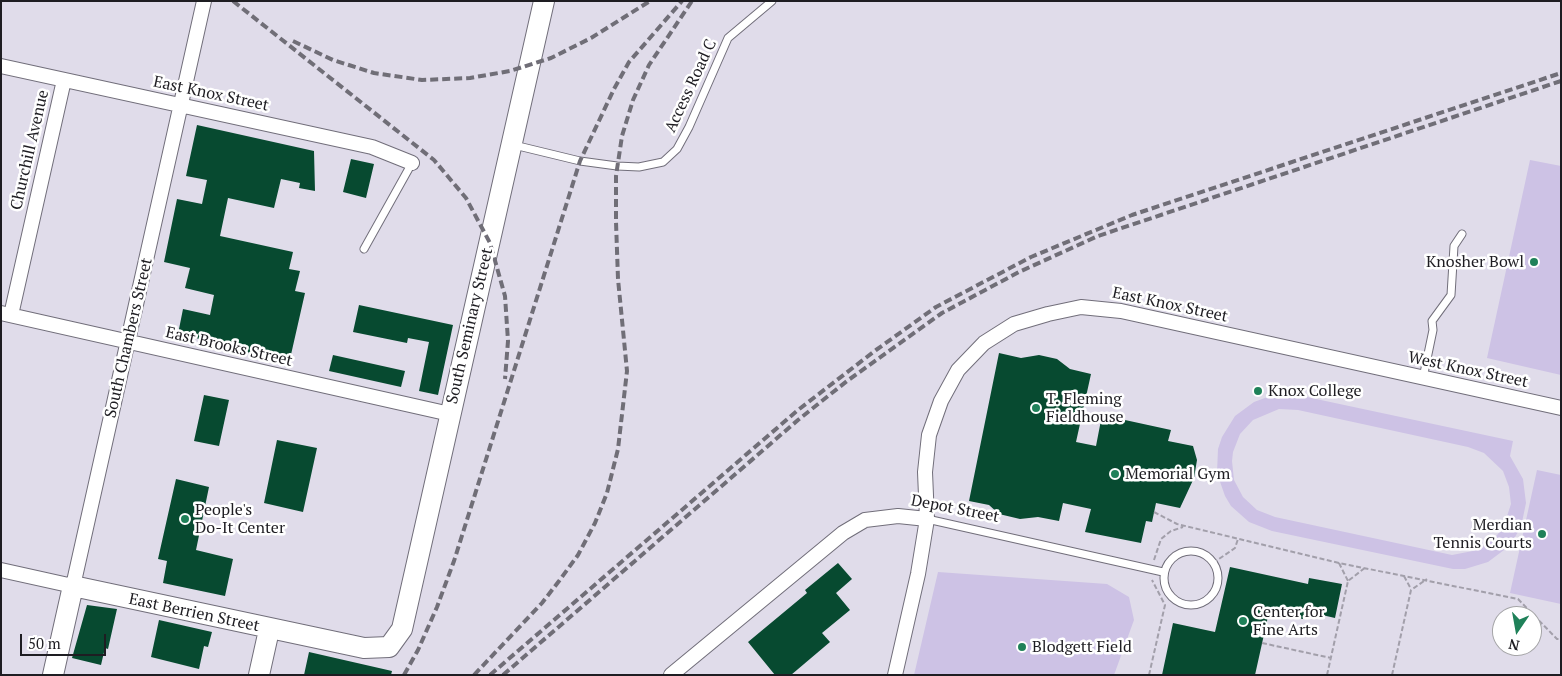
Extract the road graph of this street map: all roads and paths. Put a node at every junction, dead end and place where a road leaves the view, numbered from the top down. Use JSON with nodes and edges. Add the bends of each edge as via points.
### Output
{"nodes":[{"id":1,"x":204,"y":1,"type":"edge"},
{"id":2,"x":544,"y":1,"type":"edge"},
{"id":3,"x":772,"y":1,"type":"edge"},
{"id":4,"x":1,"y":66,"type":"edge"},
{"id":5,"x":64,"y":80,"type":"junction"},
{"id":6,"x":182,"y":106,"type":"junction"},
{"id":7,"x":511,"y":145,"type":"junction"},
{"id":8,"x":412,"y":163,"type":"joint"},
{"id":9,"x":1462,"y":234,"type":"dead end"},
{"id":10,"x":364,"y":249,"type":"dead end"},
{"id":11,"x":6,"y":314,"type":"edge"},
{"id":12,"x":128,"y":342,"type":"junction"},
{"id":13,"x":1367,"y":367,"type":"joint"},
{"id":14,"x":1423,"y":378,"type":"junction"},
{"id":15,"x":1561,"y":408,"type":"edge"},
{"id":16,"x":450,"y":414,"type":"junction"},
{"id":17,"x":1154,"y":512,"type":"dead end"},
{"id":18,"x":926,"y":519,"type":"junction"},
{"id":19,"x":1185,"y":526,"type":"junction"},
{"id":20,"x":1238,"y":539,"type":"junction"},
{"id":21,"x":1213,"y":563,"type":"junction"},
{"id":22,"x":1339,"y":563,"type":"junction"},
{"id":23,"x":1366,"y":567,"type":"junction"},
{"id":24,"x":1,"y":570,"type":"edge"},
{"id":25,"x":1151,"y":570,"type":"junction"},
{"id":26,"x":1163,"y":572,"type":"junction"},
{"id":27,"x":1404,"y":576,"type":"junction"},
{"id":28,"x":1427,"y":579,"type":"junction"},
{"id":29,"x":1348,"y":581,"type":"junction"},
{"id":30,"x":73,"y":586,"type":"junction"},
{"id":31,"x":1411,"y":590,"type":"junction"},
{"id":32,"x":269,"y":630,"type":"junction"},
{"id":33,"x":1561,"y":639,"type":"edge"},
{"id":34,"x":1262,"y":643,"type":"dead end"},
{"id":35,"x":389,"y":647,"type":"joint"},
{"id":36,"x":1331,"y":658,"type":"junction"},
{"id":37,"x":53,"y":675,"type":"edge"},
{"id":38,"x":260,"y":675,"type":"edge"},
{"id":39,"x":671,"y":675,"type":"edge"},
{"id":40,"x":895,"y":675,"type":"edge"},
{"id":41,"x":1149,"y":675,"type":"edge"},
{"id":42,"x":1327,"y":675,"type":"edge"},
{"id":43,"x":1392,"y":675,"type":"edge"}],
"edges":[{"from":1,"to":6,"type":"street","name":"South Chambers Street"},
{"from":2,"to":7,"type":"street","name":"South Seminary Street"},
{"from":3,"to":7,"type":"lane","name":"Access Road C","via":[[728,38],[689,127],[676,149],[663,162],[639,167],[618,166]]},
{"from":4,"to":5,"type":"street","name":"East Knox Street"},
{"from":5,"to":6,"type":"street","name":"East Knox Street"},
{"from":5,"to":11,"type":"street","name":"Churchill Avenue"},
{"from":6,"to":8,"type":"street","name":"East Knox Street","via":[[372,146]]},
{"from":6,"to":12,"type":"street","name":"South Chambers Street"},
{"from":7,"to":16,"type":"street","name":"South Seminary Street"},
{"from":8,"to":10,"type":"lane"},
{"from":9,"to":14,"type":"lane","via":[[1454,246],[1451,295],[1432,321]]},
{"from":11,"to":12,"type":"street","name":"East Brooks Street"},
{"from":12,"to":16,"type":"street","name":"East Brooks Street"},
{"from":12,"to":30,"type":"street","name":"South Chambers Street"},
{"from":13,"to":14,"type":"street","name":"West Knox Street"},
{"from":13,"to":18,"type":"street","name":"East Knox Street","via":[[1121,311],[1081,307],[1014,324],[984,343],[964,364],[941,401],[929,435],[925,472]]},
{"from":14,"to":15,"type":"street","name":"West Knox Street"},
{"from":16,"to":35,"type":"street","name":"South Seminary Street","via":[[402,629]]},
{"from":17,"to":19,"type":"path"},
{"from":18,"to":25,"type":"lane","name":"Depot Street"},
{"from":18,"to":39,"type":"street","name":"Depot Street","via":[[898,516],[865,520],[843,533]]},
{"from":18,"to":40,"type":"street","name":"East Knox Street","via":[[918,574]]},
{"from":19,"to":20,"type":"path"},
{"from":19,"to":25,"type":"path","via":[[1170,531],[1161,539]]},
{"from":20,"to":21,"type":"path","via":[[1235,548]]},
{"from":20,"to":22,"type":"path"},
{"from":21,"to":26,"type":"lane","via":[[1204,554],[1187,551],[1172,558]]},
{"from":21,"to":26,"type":"lane","via":[[1218,585],[1207,600],[1198,605],[1180,604],[1172,598],[1166,591]]},
{"from":22,"to":23,"type":"path"},
{"from":22,"to":29,"type":"path"},
{"from":23,"to":27,"type":"path"},
{"from":23,"to":29,"type":"path"},
{"from":24,"to":30,"type":"street","name":"East Berrien Street"},
{"from":25,"to":26,"type":"lane","name":"Depot Street"},
{"from":25,"to":41,"type":"path","via":[[1165,605]]},
{"from":27,"to":28,"type":"path"},
{"from":27,"to":31,"type":"path"},
{"from":28,"to":31,"type":"path"},
{"from":28,"to":33,"type":"path","via":[[1518,599]]},
{"from":29,"to":36,"type":"path"},
{"from":30,"to":32,"type":"street","name":"East Berrien Street"},
{"from":30,"to":37,"type":"street","name":"South Chambers Street"},
{"from":31,"to":43,"type":"path"},
{"from":32,"to":35,"type":"street","name":"East Berrien Street","via":[[364,648]]},
{"from":32,"to":38,"type":"street"},
{"from":34,"to":36,"type":"path"},
{"from":36,"to":42,"type":"path"}]}
